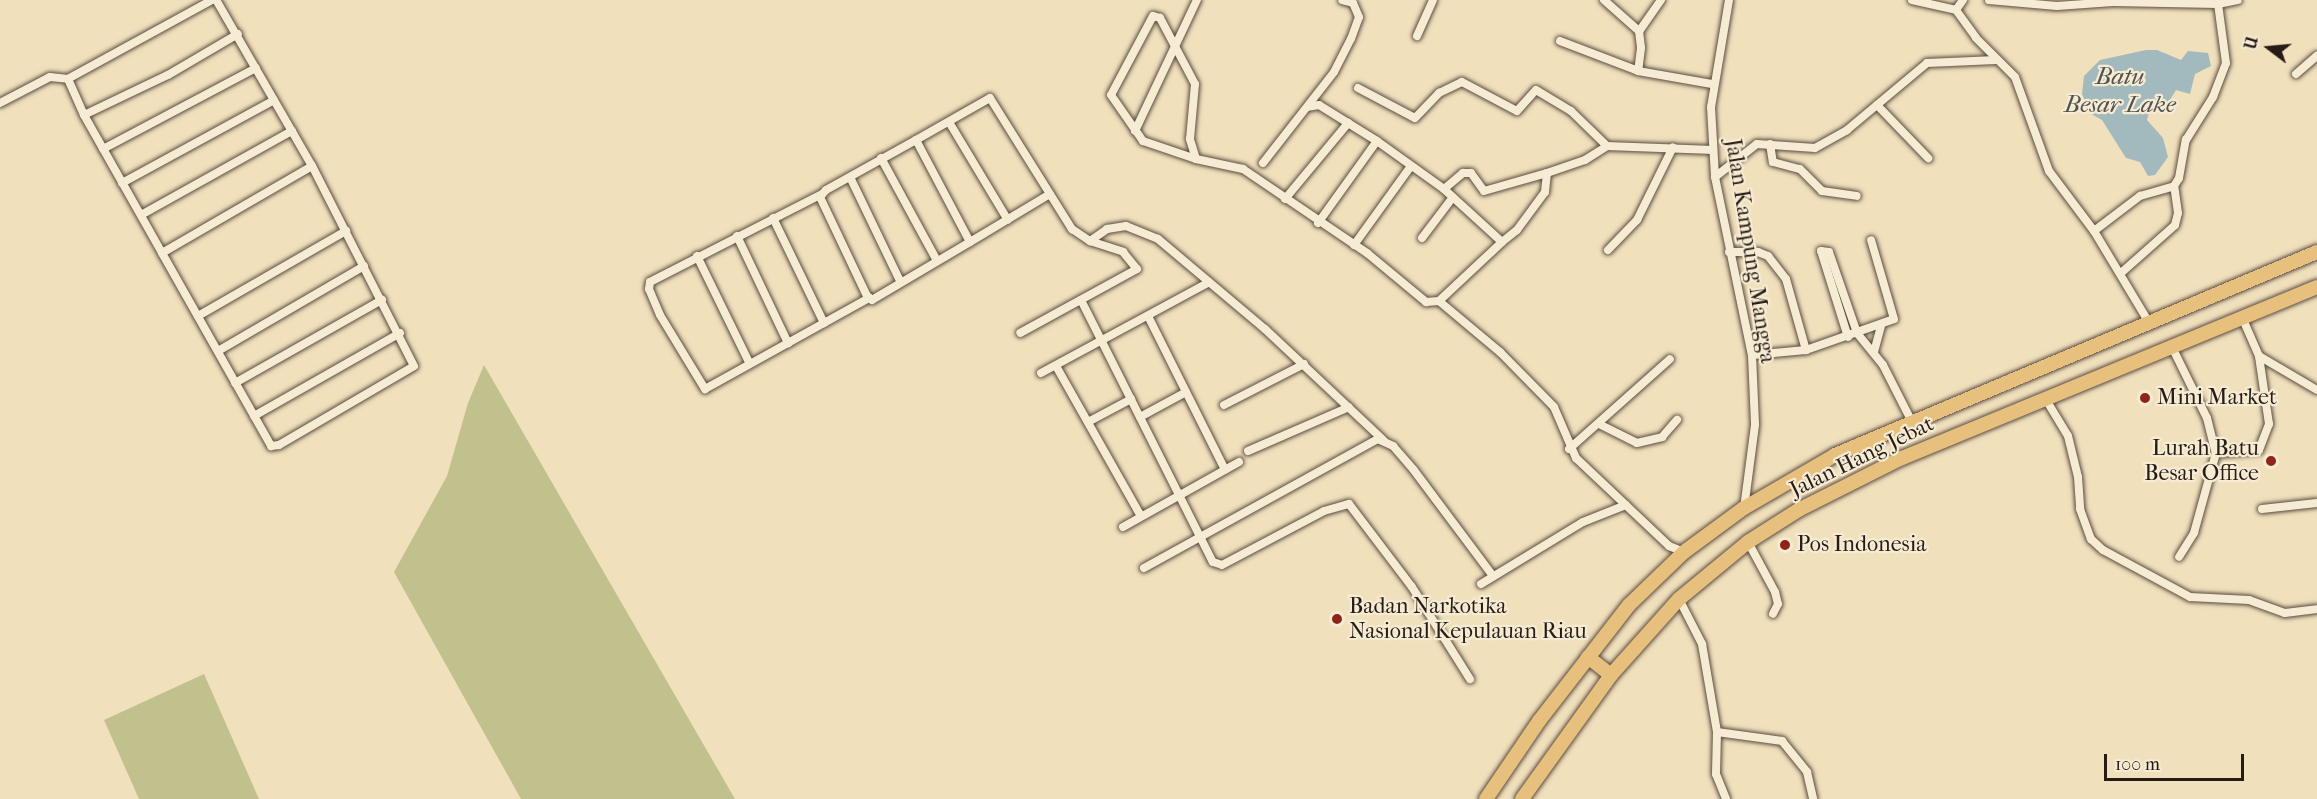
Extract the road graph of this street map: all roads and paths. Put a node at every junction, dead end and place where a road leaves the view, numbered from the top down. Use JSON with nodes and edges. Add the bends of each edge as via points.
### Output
{"nodes":[{"id":1,"x":214,"y":0,"type":"edge"},
{"id":2,"x":1197,"y":0,"type":"edge"},
{"id":3,"x":1342,"y":0,"type":"edge"},
{"id":4,"x":1433,"y":0,"type":"edge"},
{"id":5,"x":1604,"y":0,"type":"edge"},
{"id":6,"x":1661,"y":0,"type":"edge"},
{"id":7,"x":1730,"y":0,"type":"edge"},
{"id":8,"x":1912,"y":0,"type":"edge"},
{"id":9,"x":1964,"y":0,"type":"edge"},
{"id":10,"x":1989,"y":0,"type":"edge"},
{"id":11,"x":2238,"y":0,"type":"edge"},
{"id":12,"x":2113,"y":1,"type":"edge"},
{"id":13,"x":2218,"y":4,"type":"junction"},
{"id":14,"x":1956,"y":10,"type":"junction"},
{"id":15,"x":1639,"y":31,"type":"junction"},
{"id":16,"x":238,"y":34,"type":"junction"},
{"id":17,"x":1416,"y":36,"type":"dead end"},
{"id":18,"x":1560,"y":40,"type":"dead end"},
{"id":19,"x":1174,"y":50,"type":"junction"},
{"id":20,"x":2317,"y":56,"type":"edge"},
{"id":21,"x":1996,"y":60,"type":"junction"},
{"id":22,"x":256,"y":68,"type":"junction"},
{"id":23,"x":1638,"y":71,"type":"junction"},
{"id":24,"x":2296,"y":74,"type":"dead end"},
{"id":25,"x":68,"y":79,"type":"junction"},
{"id":26,"x":1712,"y":84,"type":"junction"},
{"id":27,"x":1358,"y":88,"type":"dead end"},
{"id":28,"x":274,"y":100,"type":"junction"},
{"id":29,"x":0,"y":103,"type":"edge"},
{"id":30,"x":1877,"y":105,"type":"junction"},
{"id":31,"x":1308,"y":107,"type":"junction"},
{"id":32,"x":84,"y":115,"type":"junction"},
{"id":33,"x":949,"y":122,"type":"junction"},
{"id":34,"x":1348,"y":123,"type":"junction"},
{"id":35,"x":292,"y":131,"type":"junction"},
{"id":36,"x":1135,"y":131,"type":"junction"},
{"id":37,"x":916,"y":140,"type":"junction"},
{"id":38,"x":1377,"y":141,"type":"junction"},
{"id":39,"x":1770,"y":144,"type":"junction"},
{"id":40,"x":1607,"y":146,"type":"junction"},
{"id":41,"x":1673,"y":147,"type":"junction"},
{"id":42,"x":103,"y":149,"type":"junction"},
{"id":43,"x":1713,"y":150,"type":"junction"},
{"id":44,"x":881,"y":158,"type":"junction"},
{"id":45,"x":1928,"y":158,"type":"dead end"},
{"id":46,"x":1196,"y":159,"type":"junction"},
{"id":47,"x":1263,"y":163,"type":"dead end"},
{"id":48,"x":312,"y":166,"type":"junction"},
{"id":49,"x":1412,"y":166,"type":"junction"},
{"id":50,"x":1547,"y":173,"type":"junction"},
{"id":51,"x":850,"y":177,"type":"junction"},
{"id":52,"x":1715,"y":177,"type":"junction"},
{"id":53,"x":122,"y":183,"type":"junction"},
{"id":54,"x":2174,"y":186,"type":"junction"},
{"id":55,"x":1444,"y":189,"type":"junction"},
{"id":56,"x":822,"y":194,"type":"junction"},
{"id":57,"x":1050,"y":194,"type":"junction"},
{"id":58,"x":1857,"y":196,"type":"dead end"},
{"id":59,"x":1453,"y":197,"type":"junction"},
{"id":60,"x":1285,"y":198,"type":"junction"},
{"id":61,"x":141,"y":215,"type":"junction"},
{"id":62,"x":773,"y":218,"type":"junction"},
{"id":63,"x":1008,"y":220,"type":"junction"},
{"id":64,"x":1318,"y":223,"type":"junction"},
{"id":65,"x":346,"y":231,"type":"junction"},
{"id":66,"x":2094,"y":231,"type":"junction"},
{"id":67,"x":737,"y":236,"type":"junction"},
{"id":68,"x":1422,"y":238,"type":"dead end"},
{"id":69,"x":1871,"y":240,"type":"dead end"},
{"id":70,"x":1090,"y":241,"type":"junction"},
{"id":71,"x":970,"y":242,"type":"junction"},
{"id":72,"x":1502,"y":242,"type":"junction"},
{"id":73,"x":1354,"y":245,"type":"junction"},
{"id":74,"x":1608,"y":250,"type":"dead end"},
{"id":75,"x":1729,"y":252,"type":"junction"},
{"id":76,"x":162,"y":253,"type":"junction"},
{"id":77,"x":697,"y":256,"type":"junction"},
{"id":78,"x":2316,"y":257,"type":"edge"},
{"id":79,"x":936,"y":259,"type":"junction"},
{"id":80,"x":364,"y":266,"type":"junction"},
{"id":81,"x":2121,"y":273,"type":"junction"},
{"id":82,"x":900,"y":281,"type":"junction"},
{"id":83,"x":1209,"y":282,"type":"junction"},
{"id":84,"x":2317,"y":287,"type":"edge"},
{"id":85,"x":869,"y":298,"type":"junction"},
{"id":86,"x":382,"y":300,"type":"junction"},
{"id":87,"x":1081,"y":300,"type":"junction"},
{"id":88,"x":1439,"y":302,"type":"junction"},
{"id":89,"x":198,"y":316,"type":"junction"},
{"id":90,"x":1148,"y":316,"type":"junction"},
{"id":91,"x":2242,"y":317,"type":"junction"},
{"id":92,"x":2148,"y":321,"type":"junction"},
{"id":93,"x":824,"y":323,"type":"junction"},
{"id":94,"x":1881,"y":325,"type":"junction"},
{"id":95,"x":400,"y":333,"type":"junction"},
{"id":96,"x":1020,"y":333,"type":"dead end"},
{"id":97,"x":1857,"y":333,"type":"junction"},
{"id":98,"x":1848,"y":337,"type":"junction"},
{"id":99,"x":1101,"y":340,"type":"junction"},
{"id":100,"x":788,"y":343,"type":"junction"},
{"id":101,"x":2172,"y":347,"type":"junction"},
{"id":102,"x":1806,"y":350,"type":"junction"},
{"id":103,"x":218,"y":351,"type":"junction"},
{"id":104,"x":1874,"y":352,"type":"junction"},
{"id":105,"x":1752,"y":355,"type":"junction"},
{"id":106,"x":2259,"y":356,"type":"junction"},
{"id":107,"x":1670,"y":359,"type":"dead end"},
{"id":108,"x":750,"y":364,"type":"junction"},
{"id":109,"x":1304,"y":364,"type":"junction"},
{"id":110,"x":1056,"y":366,"type":"junction"},
{"id":111,"x":1041,"y":373,"type":"dead end"},
{"id":112,"x":236,"y":383,"type":"junction"},
{"id":113,"x":2317,"y":390,"type":"edge"},
{"id":114,"x":1186,"y":392,"type":"junction"},
{"id":115,"x":2045,"y":398,"type":"junction"},
{"id":116,"x":1131,"y":399,"type":"junction"},
{"id":117,"x":1224,"y":405,"type":"dead end"},
{"id":118,"x":1349,"y":407,"type":"junction"},
{"id":119,"x":254,"y":416,"type":"junction"},
{"id":120,"x":1140,"y":417,"type":"junction"},
{"id":121,"x":1677,"y":420,"type":"dead end"},
{"id":122,"x":1088,"y":422,"type":"junction"},
{"id":123,"x":1912,"y":422,"type":"junction"},
{"id":124,"x":1601,"y":425,"type":"junction"},
{"id":125,"x":1383,"y":440,"type":"junction"},
{"id":126,"x":1569,"y":449,"type":"junction"},
{"id":127,"x":1248,"y":451,"type":"dead end"},
{"id":128,"x":2216,"y":453,"type":"junction"},
{"id":129,"x":1239,"y":462,"type":"dead end"},
{"id":130,"x":1225,"y":470,"type":"junction"},
{"id":131,"x":1180,"y":495,"type":"junction"},
{"id":132,"x":2317,"y":503,"type":"edge"},
{"id":133,"x":1626,"y":505,"type":"junction"},
{"id":134,"x":1744,"y":508,"type":"junction"},
{"id":135,"x":2262,"y":509,"type":"dead end"},
{"id":136,"x":1141,"y":516,"type":"junction"},
{"id":137,"x":1123,"y":527,"type":"dead end"},
{"id":138,"x":1199,"y":537,"type":"junction"},
{"id":139,"x":1748,"y":542,"type":"junction"},
{"id":140,"x":1684,"y":552,"type":"junction"},
{"id":141,"x":2179,"y":557,"type":"dead end"},
{"id":142,"x":1144,"y":567,"type":"dead end"},
{"id":143,"x":1493,"y":576,"type":"junction"},
{"id":144,"x":1481,"y":584,"type":"dead end"},
{"id":145,"x":1679,"y":599,"type":"junction"},
{"id":146,"x":2317,"y":609,"type":"edge"},
{"id":147,"x":1773,"y":614,"type":"dead end"},
{"id":148,"x":1588,"y":657,"type":"junction"},
{"id":149,"x":1611,"y":675,"type":"junction"},
{"id":150,"x":1470,"y":679,"type":"dead end"},
{"id":151,"x":1717,"y":732,"type":"junction"},
{"id":152,"x":1486,"y":799,"type":"edge"},
{"id":153,"x":1522,"y":799,"type":"edge"},
{"id":154,"x":1726,"y":799,"type":"edge"},
{"id":155,"x":1813,"y":799,"type":"edge"}],
"edges":[{"from":1,"to":16,"type":"street"},
{"from":1,"to":25,"type":"street"},
{"from":2,"to":19,"type":"street"},
{"from":3,"to":31,"type":"street","via":[[1353,3],[1357,10],[1355,30],[1334,72]]},
{"from":4,"to":17,"type":"street"},
{"from":5,"to":15,"type":"street"},
{"from":6,"to":15,"type":"street"},
{"from":7,"to":26,"type":"street","name":"Jalan Kampung Mangga"},
{"from":8,"to":14,"type":"street"},
{"from":9,"to":14,"type":"street"},
{"from":10,"to":12,"type":"street","via":[[2057,6]]},
{"from":11,"to":13,"type":"street"},
{"from":12,"to":13,"type":"street"},
{"from":13,"to":54,"type":"street","via":[[2226,63],[2213,97],[2186,140],[2182,169]]},
{"from":14,"to":21,"type":"street"},
{"from":15,"to":23,"type":"street"},
{"from":16,"to":22,"type":"street"},
{"from":16,"to":32,"type":"street","via":[[168,75]]},
{"from":18,"to":23,"type":"street"},
{"from":19,"to":36,"type":"street"},
{"from":19,"to":36,"type":"street","via":[[1160,18],[1153,16],[1111,95]]},
{"from":19,"to":46,"type":"street","via":[[1190,69],[1195,84],[1190,139]]},
{"from":20,"to":24,"type":"street"},
{"from":21,"to":30,"type":"street","via":[[1927,63]]},
{"from":21,"to":66,"type":"street","via":[[2015,77],[2049,171]]},
{"from":22,"to":28,"type":"street"},
{"from":22,"to":42,"type":"street"},
{"from":23,"to":26,"type":"street"},
{"from":25,"to":29,"type":"street","via":[[50,77]]},
{"from":25,"to":32,"type":"street"},
{"from":26,"to":43,"type":"street","name":"Jalan Kampung Mangga"},
{"from":27,"to":40,"type":"street","via":[[1415,118],[1439,93],[1462,82],[1517,111],[1536,90],[1571,111]]},
{"from":28,"to":35,"type":"street"},
{"from":28,"to":53,"type":"street"},
{"from":30,"to":39,"type":"street","via":[[1847,130],[1815,148]]},
{"from":30,"to":45,"type":"street"},
{"from":31,"to":34,"type":"street","via":[[1319,105]]},
{"from":31,"to":47,"type":"street"},
{"from":32,"to":42,"type":"street"},
{"from":33,"to":37,"type":"street"},
{"from":33,"to":57,"type":"street","via":[[990,98]]},
{"from":33,"to":63,"type":"street"},
{"from":34,"to":38,"type":"street"},
{"from":34,"to":60,"type":"street"},
{"from":35,"to":48,"type":"street"},
{"from":35,"to":61,"type":"street"},
{"from":36,"to":46,"type":"street","via":[[1143,141]]},
{"from":37,"to":44,"type":"street"},
{"from":37,"to":71,"type":"street"},
{"from":38,"to":49,"type":"street"},
{"from":38,"to":64,"type":"street"},
{"from":39,"to":52,"type":"street","via":[[1753,146]]},
{"from":39,"to":58,"type":"street","via":[[1773,162],[1800,169],[1822,191]]},
{"from":40,"to":41,"type":"street"},
{"from":40,"to":50,"type":"street","via":[[1585,160]]},
{"from":41,"to":43,"type":"street"},
{"from":41,"to":74,"type":"street","via":[[1637,220]]},
{"from":42,"to":53,"type":"street"},
{"from":43,"to":52,"type":"street","name":"Jalan Kampung Mangga"},
{"from":44,"to":51,"type":"street"},
{"from":44,"to":79,"type":"street"},
{"from":46,"to":60,"type":"street","via":[[1243,169]]},
{"from":48,"to":65,"type":"street"},
{"from":48,"to":76,"type":"street"},
{"from":49,"to":55,"type":"street"},
{"from":49,"to":73,"type":"street"},
{"from":50,"to":55,"type":"street","via":[[1484,191],[1471,173],[1463,172]]},
{"from":50,"to":72,"type":"street","via":[[1545,192]]},
{"from":51,"to":56,"type":"street"},
{"from":51,"to":82,"type":"street"},
{"from":52,"to":75,"type":"street","name":"Jalan Kampung Mangga"},
{"from":53,"to":61,"type":"street"},
{"from":54,"to":66,"type":"street","via":[[2140,196]]},
{"from":54,"to":81,"type":"street","via":[[2178,213],[2175,225]]},
{"from":55,"to":59,"type":"street"},
{"from":56,"to":62,"type":"street"},
{"from":56,"to":85,"type":"street","via":[[820,201]]},
{"from":57,"to":63,"type":"street"},
{"from":57,"to":70,"type":"street","via":[[1072,228]]},
{"from":59,"to":68,"type":"street"},
{"from":59,"to":72,"type":"street"},
{"from":60,"to":64,"type":"street"},
{"from":61,"to":76,"type":"street"},
{"from":62,"to":67,"type":"street"},
{"from":62,"to":93,"type":"street"},
{"from":63,"to":71,"type":"street"},
{"from":64,"to":73,"type":"street"},
{"from":65,"to":80,"type":"street"},
{"from":65,"to":89,"type":"street"},
{"from":66,"to":81,"type":"street"},
{"from":67,"to":77,"type":"street"},
{"from":67,"to":100,"type":"street"},
{"from":69,"to":94,"type":"street","via":[[1895,314],[1894,320]]},
{"from":70,"to":83,"type":"street","via":[[1107,229],[1126,225],[1158,240]]},
{"from":70,"to":87,"type":"street","via":[[1123,252],[1137,269]]},
{"from":71,"to":79,"type":"street"},
{"from":72,"to":88,"type":"street"},
{"from":73,"to":88,"type":"street","via":[[1421,300]]},
{"from":75,"to":102,"type":"street","via":[[1768,256],[1786,279]]},
{"from":75,"to":105,"type":"street","name":"Jalan Kampung Mangga"},
{"from":76,"to":89,"type":"street"},
{"from":77,"to":108,"type":"street"},
{"from":77,"to":108,"type":"street","via":[[650,282],[660,315],[705,388]]},
{"from":78,"to":92,"type":"highway"},
{"from":79,"to":82,"type":"street"},
{"from":80,"to":86,"type":"street"},
{"from":80,"to":103,"type":"street"},
{"from":81,"to":92,"type":"street"},
{"from":82,"to":85,"type":"street","via":[[875,299]]},
{"from":83,"to":90,"type":"street"},
{"from":83,"to":109,"type":"street"},
{"from":84,"to":91,"type":"highway","name":"Jalan Hang Jebat"},
{"from":85,"to":93,"type":"street"},
{"from":86,"to":95,"type":"street"},
{"from":86,"to":112,"type":"street"},
{"from":87,"to":96,"type":"street"},
{"from":87,"to":99,"type":"street"},
{"from":88,"to":126,"type":"street","via":[[1500,352],[1554,408]]},
{"from":89,"to":103,"type":"street"},
{"from":90,"to":99,"type":"street"},
{"from":90,"to":114,"type":"street"},
{"from":91,"to":101,"type":"highway","name":"Jalan Hang Jebat"},
{"from":91,"to":106,"type":"street"},
{"from":92,"to":123,"type":"highway"},
{"from":93,"to":100,"type":"street"},
{"from":94,"to":97,"type":"street"},
{"from":94,"to":104,"type":"street"},
{"from":95,"to":119,"type":"street"},
{"from":95,"to":119,"type":"street","via":[[414,362],[411,369],[279,445],[271,446]]},
{"from":97,"to":98,"type":"street"},
{"from":97,"to":98,"type":"street","via":[[1829,252],[1821,251]]},
{"from":97,"to":104,"type":"street"},
{"from":98,"to":102,"type":"street"},
{"from":99,"to":110,"type":"street"},
{"from":99,"to":116,"type":"street"},
{"from":100,"to":108,"type":"street"},
{"from":101,"to":115,"type":"highway","name":"Jalan Hang Jebat"},
{"from":101,"to":128,"type":"street","via":[[2207,418]]},
{"from":102,"to":105,"type":"street"},
{"from":103,"to":112,"type":"street"},
{"from":104,"to":123,"type":"street"},
{"from":105,"to":134,"type":"street","name":"Jalan Kampung Mangga","via":[[1755,425]]},
{"from":106,"to":113,"type":"street"},
{"from":106,"to":128,"type":"street","via":[[2269,424],[2265,442],[2259,450]]},
{"from":107,"to":124,"type":"street"},
{"from":109,"to":117,"type":"street"},
{"from":109,"to":118,"type":"street"},
{"from":110,"to":111,"type":"street"},
{"from":110,"to":122,"type":"street"},
{"from":112,"to":119,"type":"street"},
{"from":114,"to":120,"type":"street"},
{"from":114,"to":130,"type":"street"},
{"from":115,"to":139,"type":"highway","name":"Jalan Hang Jebat","via":[[1852,482]]},
{"from":115,"to":146,"type":"street","via":[[2071,444],[2080,508],[2091,539],[2103,550],[2190,597],[2249,600],[2285,613]]},
{"from":116,"to":120,"type":"street"},
{"from":116,"to":122,"type":"street"},
{"from":118,"to":125,"type":"street"},
{"from":118,"to":127,"type":"street"},
{"from":120,"to":131,"type":"street"},
{"from":121,"to":124,"type":"street","via":[[1662,437],[1637,443]]},
{"from":122,"to":136,"type":"street"},
{"from":123,"to":134,"type":"highway","via":[[1835,455]]},
{"from":124,"to":126,"type":"street"},
{"from":125,"to":138,"type":"street"},
{"from":125,"to":143,"type":"street","via":[[1413,469]]},
{"from":126,"to":133,"type":"street"},
{"from":128,"to":141,"type":"street","via":[[2194,533]]},
{"from":129,"to":130,"type":"street"},
{"from":130,"to":131,"type":"street"},
{"from":131,"to":136,"type":"street"},
{"from":131,"to":138,"type":"street"},
{"from":132,"to":135,"type":"street"},
{"from":133,"to":140,"type":"street","via":[[1669,546]]},
{"from":133,"to":143,"type":"street","via":[[1583,522]]},
{"from":134,"to":140,"type":"highway"},
{"from":136,"to":137,"type":"street"},
{"from":138,"to":142,"type":"street"},
{"from":138,"to":150,"type":"street","via":[[1213,562],[1222,565],[1324,511],[1349,504],[1412,587]]},
{"from":139,"to":145,"type":"highway","name":"Jalan Hang Jebat"},
{"from":139,"to":147,"type":"street","via":[[1775,592],[1778,604]]},
{"from":140,"to":148,"type":"highway","via":[[1629,606]]},
{"from":143,"to":144,"type":"street"},
{"from":145,"to":149,"type":"highway","name":"Jalan Hang Jebat"},
{"from":145,"to":151,"type":"street","via":[[1702,644]]},
{"from":148,"to":149,"type":"highway"},
{"from":148,"to":152,"type":"highway"},
{"from":149,"to":153,"type":"highway","name":"Jalan Hang Jebat"},
{"from":151,"to":154,"type":"street","via":[[1714,763]]},
{"from":151,"to":155,"type":"street","via":[[1782,741],[1807,772]]}]}
